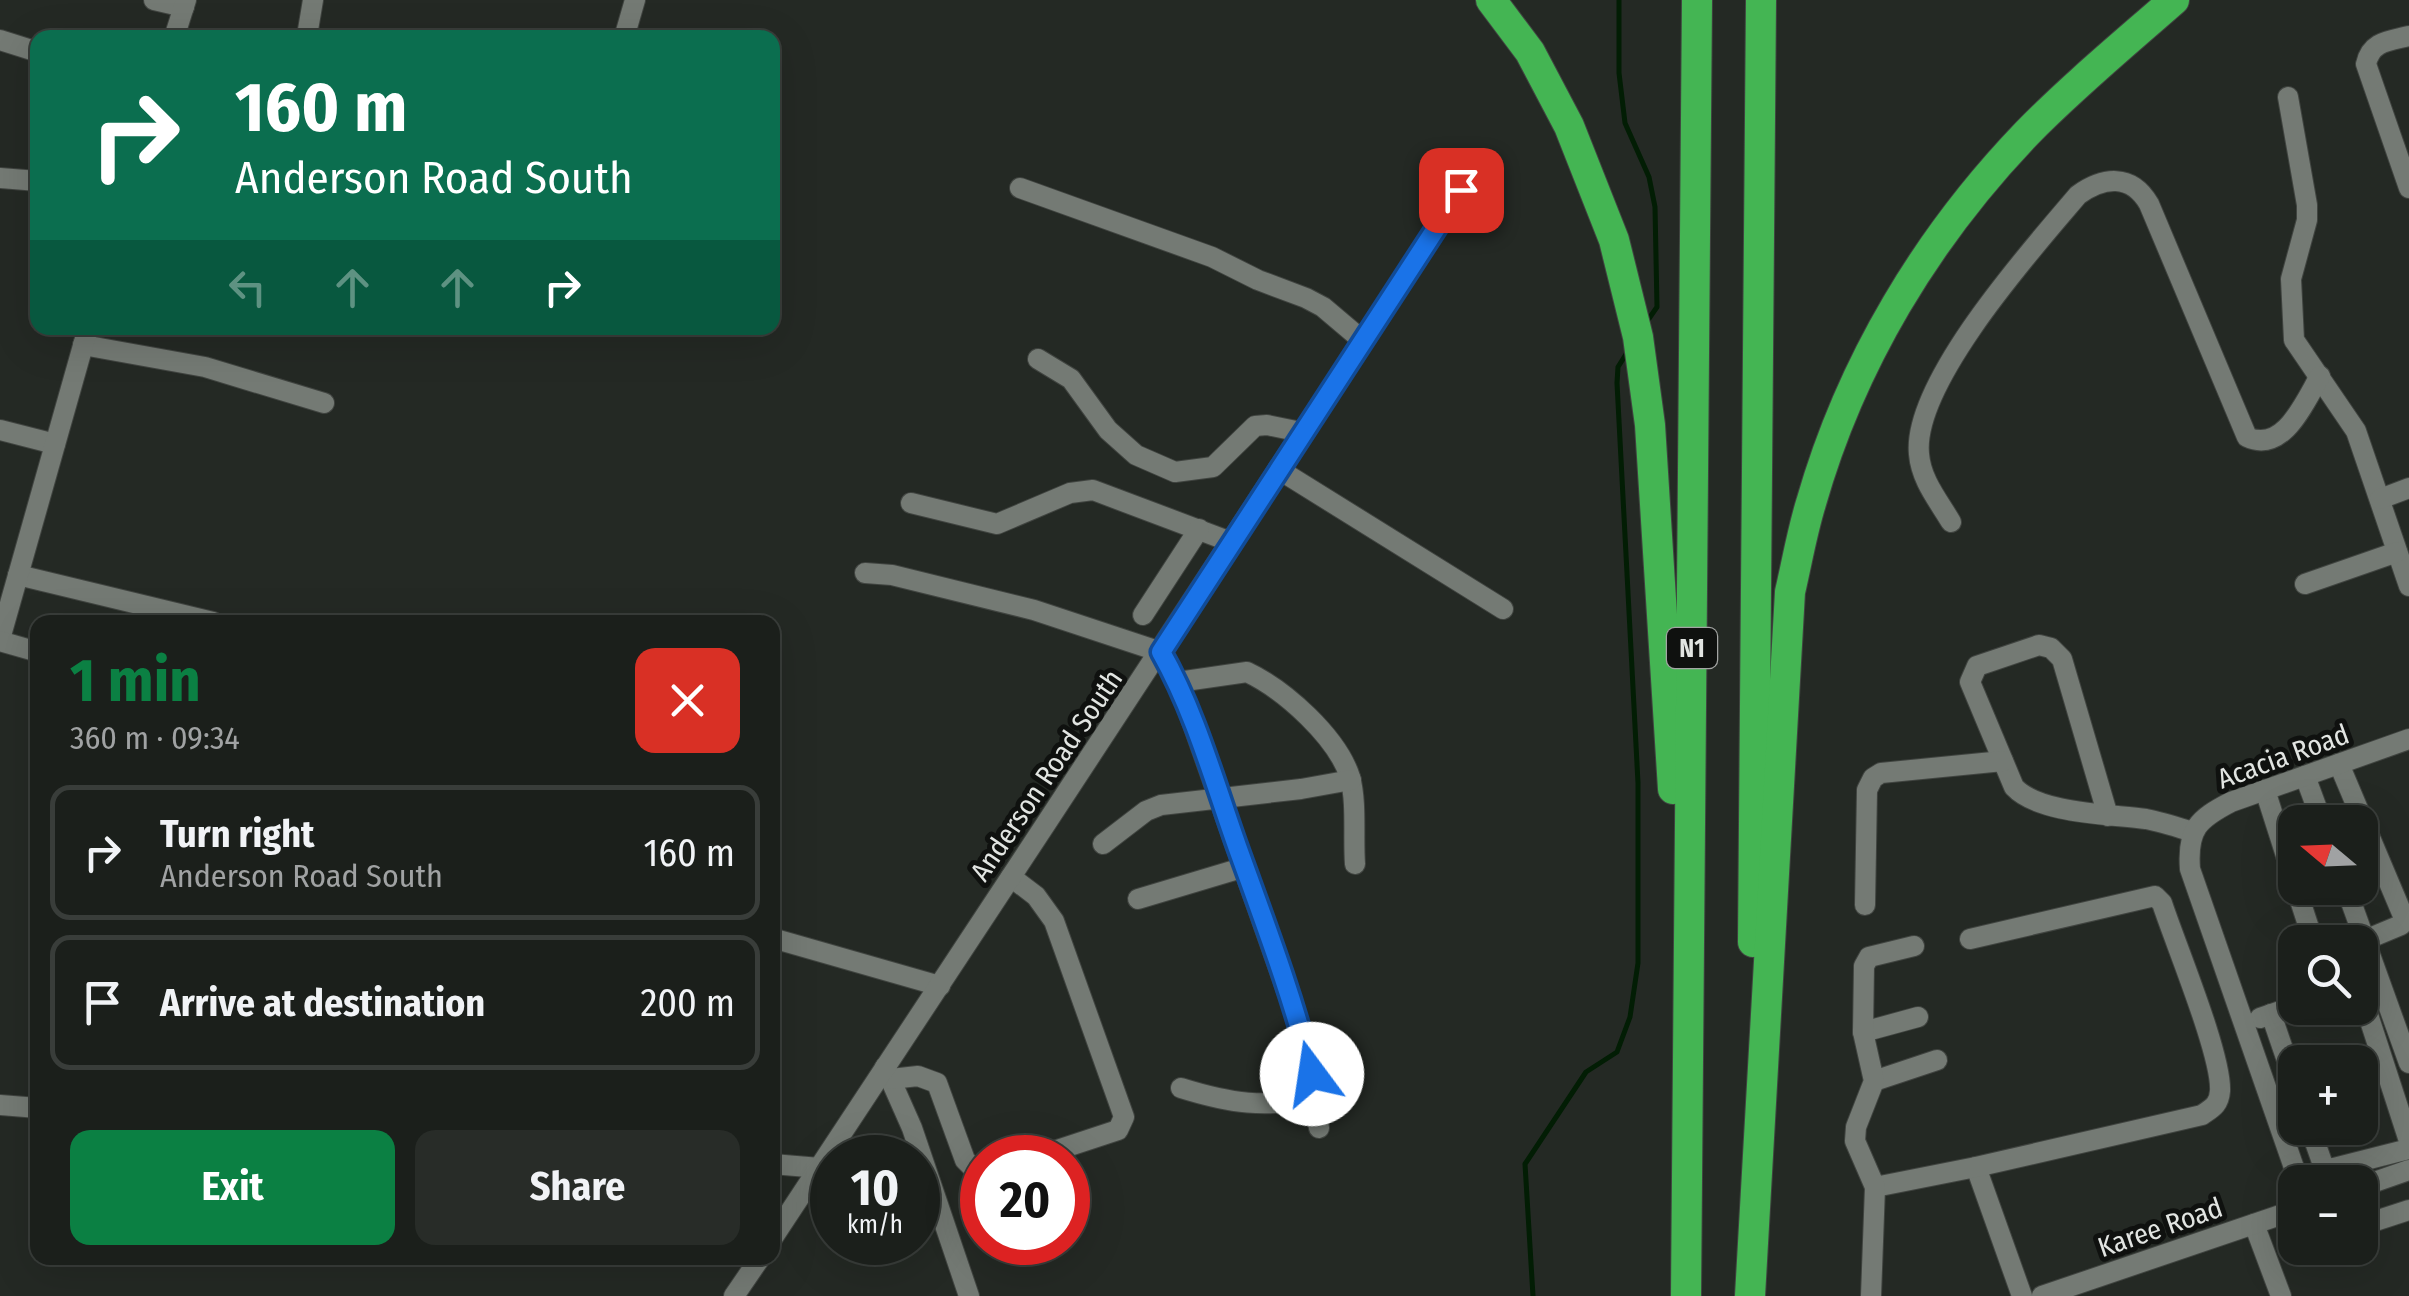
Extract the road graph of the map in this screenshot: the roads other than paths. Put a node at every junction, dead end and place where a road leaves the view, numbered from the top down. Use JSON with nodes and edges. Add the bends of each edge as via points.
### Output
{"nodes":[{"id":1,"x":154,"y":0,"type":"edge"},
{"id":2,"x":313,"y":0,"type":"edge"},
{"id":3,"x":635,"y":0,"type":"edge"},
{"id":4,"x":1491,"y":0,"type":"edge"},
{"id":5,"x":1697,"y":0,"type":"edge"},
{"id":6,"x":1761,"y":0,"type":"edge"},
{"id":7,"x":2174,"y":0,"type":"edge"},
{"id":8,"x":185,"y":4,"type":"edge"},
{"id":9,"x":177,"y":30,"type":"edge"},
{"id":10,"x":309,"y":30,"type":"edge"},
{"id":11,"x":626,"y":30,"type":"edge"},
{"id":12,"x":2409,"y":36,"type":"edge"},
{"id":13,"x":0,"y":40,"type":"edge"},
{"id":14,"x":30,"y":49,"type":"edge"},
{"id":15,"x":2288,"y":97,"type":"dead end"},
{"id":16,"x":1480,"y":160,"type":"dead end"},
{"id":17,"x":0,"y":178,"type":"edge"},
{"id":18,"x":30,"y":180,"type":"edge"},
{"id":19,"x":1020,"y":188,"type":"dead end"},
{"id":20,"x":2409,"y":188,"type":"edge"},
{"id":21,"x":86,"y":336,"type":"edge"},
{"id":22,"x":1362,"y":340,"type":"junction"},
{"id":23,"x":1038,"y":359,"type":"dead end"},
{"id":24,"x":2320,"y":376,"type":"junction"},
{"id":25,"x":324,"y":403,"type":"dead end"},
{"id":26,"x":0,"y":430,"type":"edge"},
{"id":27,"x":1301,"y":432,"type":"junction"},
{"id":28,"x":55,"y":444,"type":"junction"},
{"id":29,"x":1278,"y":469,"type":"junction"},
{"id":30,"x":2409,"y":488,"type":"edge"},
{"id":31,"x":2380,"y":499,"type":"junction"},
{"id":32,"x":911,"y":504,"type":"dead end"},
{"id":33,"x":1951,"y":522,"type":"dead end"},
{"id":34,"x":1199,"y":529,"type":"junction"},
{"id":35,"x":1231,"y":542,"type":"junction"},
{"id":36,"x":2398,"y":552,"type":"junction"},
{"id":37,"x":865,"y":573,"type":"dead end"},
{"id":38,"x":10,"y":584,"type":"edge"},
{"id":39,"x":2304,"y":584,"type":"dead end"},
{"id":40,"x":2409,"y":586,"type":"edge"},
{"id":41,"x":1502,"y":609,"type":"dead end"},
{"id":42,"x":176,"y":615,"type":"edge"},
{"id":43,"x":1143,"y":615,"type":"dead end"},
{"id":44,"x":0,"y":640,"type":"edge"},
{"id":45,"x":30,"y":649,"type":"edge"},
{"id":46,"x":1161,"y":652,"type":"junction"},
{"id":47,"x":1178,"y":682,"type":"junction"},
{"id":48,"x":2409,"y":739,"type":"edge"},
{"id":49,"x":2002,"y":760,"type":"junction"},
{"id":50,"x":2339,"y":764,"type":"junction"},
{"id":51,"x":2305,"y":776,"type":"junction"},
{"id":52,"x":1351,"y":780,"type":"junction"},
{"id":53,"x":2265,"y":790,"type":"junction"},
{"id":54,"x":1220,"y":796,"type":"junction"},
{"id":55,"x":2316,"y":805,"type":"edge"},
{"id":56,"x":2108,"y":816,"type":"junction"},
{"id":57,"x":2278,"y":830,"type":"edge"},
{"id":58,"x":2193,"y":832,"type":"junction"},
{"id":59,"x":1102,"y":844,"type":"dead end"},
{"id":60,"x":1355,"y":864,"type":"dead end"},
{"id":61,"x":1245,"y":867,"type":"junction"},
{"id":62,"x":1011,"y":877,"type":"junction"},
{"id":63,"x":1138,"y":899,"type":"dead end"},
{"id":64,"x":1865,"y":905,"type":"dead end"},
{"id":65,"x":2378,"y":935,"type":"edge"},
{"id":66,"x":1970,"y":939,"type":"dead end"},
{"id":67,"x":780,"y":940,"type":"edge"},
{"id":68,"x":1914,"y":946,"type":"dead end"},
{"id":69,"x":2378,"y":976,"type":"edge"},
{"id":70,"x":940,"y":986,"type":"junction"},
{"id":71,"x":2278,"y":1012,"type":"edge"},
{"id":72,"x":2271,"y":1014,"type":"junction"},
{"id":73,"x":1918,"y":1017,"type":"dead end"},
{"id":74,"x":2244,"y":1024,"type":"junction"},
{"id":75,"x":2371,"y":1025,"type":"edge"},
{"id":76,"x":1863,"y":1032,"type":"junction"},
{"id":77,"x":1689,"y":1042,"type":"junction"},
{"id":78,"x":2282,"y":1045,"type":"edge"},
{"id":79,"x":1937,"y":1060,"type":"dead end"},
{"id":80,"x":2409,"y":1062,"type":"edge"},
{"id":81,"x":888,"y":1073,"type":"junction"},
{"id":82,"x":1874,"y":1082,"type":"junction"},
{"id":83,"x":1181,"y":1088,"type":"dead end"},
{"id":84,"x":1316,"y":1097,"type":"junction"},
{"id":85,"x":0,"y":1105,"type":"edge"},
{"id":86,"x":30,"y":1107,"type":"edge"},
{"id":87,"x":1318,"y":1128,"type":"dead end"},
{"id":88,"x":844,"y":1135,"type":"edge"},
{"id":89,"x":1090,"y":1139,"type":"edge"},
{"id":90,"x":2316,"y":1145,"type":"edge"},
{"id":91,"x":2409,"y":1145,"type":"edge"},
{"id":92,"x":960,"y":1146,"type":"edge"},
{"id":93,"x":780,"y":1165,"type":"edge"},
{"id":94,"x":2293,"y":1165,"type":"edge"},
{"id":95,"x":810,"y":1167,"type":"edge"},
{"id":96,"x":1976,"y":1168,"type":"junction"},
{"id":97,"x":2409,"y":1170,"type":"edge"},
{"id":98,"x":2378,"y":1181,"type":"edge"},
{"id":99,"x":810,"y":1183,"type":"edge"},
{"id":100,"x":1875,"y":1187,"type":"junction"},
{"id":101,"x":2409,"y":1210,"type":"edge"},
{"id":102,"x":2278,"y":1216,"type":"edge"},
{"id":103,"x":2378,"y":1220,"type":"edge"},
{"id":104,"x":2254,"y":1224,"type":"junction"},
{"id":105,"x":780,"y":1226,"type":"edge"},
{"id":106,"x":755,"y":1265,"type":"edge"},
{"id":107,"x":734,"y":1296,"type":"edge"},
{"id":108,"x":968,"y":1296,"type":"edge"},
{"id":109,"x":1686,"y":1296,"type":"edge"},
{"id":110,"x":1750,"y":1296,"type":"edge"},
{"id":111,"x":1871,"y":1296,"type":"edge"},
{"id":112,"x":2022,"y":1296,"type":"edge"},
{"id":113,"x":2042,"y":1296,"type":"edge"},
{"id":114,"x":2280,"y":1296,"type":"edge"}],
"edges":[{"from":1,"to":8,"type":"street"},
{"from":2,"to":10,"type":"street"},
{"from":3,"to":11,"type":"street"},
{"from":4,"to":77,"type":"highway","via":[[1530,52],[1569,126],[1614,240],[1638,336],[1651,445]]},
{"from":5,"to":77,"type":"highway","number":"N1"},
{"from":6,"to":110,"type":"highway","number":"N1"},
{"from":7,"to":110,"type":"highway","via":[[2028,132],[1910,279],[1844,407],[1811,503],[1790,592]]},
{"from":8,"to":9,"type":"street"},
{"from":12,"to":20,"type":"street","via":[[2374,45],[2366,64]]},
{"from":13,"to":14,"type":"street"},
{"from":15,"to":24,"type":"street","via":[[2308,205],[2291,279],[2294,340]]},
{"from":16,"to":22,"type":"street","name":"Anderson Road South"},
{"from":17,"to":18,"type":"street"},
{"from":19,"to":22,"type":"street","via":[[1306,298]]},
{"from":21,"to":25,"type":"street"},
{"from":21,"to":28,"type":"street"},
{"from":22,"to":27,"type":"street","name":"Anderson Road South"},
{"from":23,"to":27,"type":"street","via":[[1070,379],[1136,455],[1174,472],[1213,467],[1255,426]]},
{"from":24,"to":31,"type":"street","via":[[2356,432]]},
{"from":24,"to":33,"type":"street","via":[[2277,436],[2264,442],[2247,437],[2142,192],[2097,182],[2078,195],[1986,302],[1922,421],[1922,475]]},
{"from":26,"to":28,"type":"street"},
{"from":27,"to":29,"type":"street","name":"Anderson Road South"},
{"from":28,"to":38,"type":"street"},
{"from":29,"to":35,"type":"street","name":"Anderson Road South"},
{"from":29,"to":41,"type":"street"},
{"from":30,"to":31,"type":"street"},
{"from":31,"to":36,"type":"street"},
{"from":32,"to":34,"type":"street","via":[[997,524],[1093,490]]},
{"from":34,"to":35,"type":"street"},
{"from":34,"to":43,"type":"street"},
{"from":35,"to":46,"type":"street","name":"Anderson Road South"},
{"from":36,"to":39,"type":"street"},
{"from":36,"to":40,"type":"street"},
{"from":37,"to":46,"type":"street","via":[[1034,610]]},
{"from":38,"to":42,"type":"street"},
{"from":38,"to":44,"type":"street"},
{"from":44,"to":45,"type":"street"},
{"from":46,"to":47,"type":"street"},
{"from":46,"to":62,"type":"street","name":"Anderson Road South"},
{"from":47,"to":52,"type":"street","via":[[1242,671],[1253,675],[1327,735]]},
{"from":47,"to":54,"type":"street"},
{"from":48,"to":50,"type":"street","name":"Acacia Road"},
{"from":49,"to":56,"type":"street","via":[[2022,796]]},
{"from":49,"to":56,"type":"street","via":[[1970,682],[1973,672],[2039,645],[2051,648],[2062,659]]},
{"from":49,"to":64,"type":"street","via":[[1873,778],[1866,790]]},
{"from":50,"to":51,"type":"street","name":"Acacia Road"},
{"from":50,"to":65,"type":"street","via":[[2404,918]]},
{"from":51,"to":53,"type":"street","name":"Acacia Road"},
{"from":51,"to":55,"type":"street"},
{"from":52,"to":54,"type":"street"},
{"from":52,"to":60,"type":"street"},
{"from":53,"to":57,"type":"street"},
{"from":53,"to":58,"type":"street","name":"Acacia Road","via":[[2206,815]]},
{"from":54,"to":59,"type":"street","via":[[1146,810]]},
{"from":54,"to":61,"type":"street"},
{"from":56,"to":58,"type":"street"},
{"from":58,"to":74,"type":"street","via":[[2190,868]]},
{"from":61,"to":63,"type":"street"},
{"from":61,"to":84,"type":"street","via":[[1302,1034]]},
{"from":62,"to":70,"type":"street","name":"Anderson Road South"},
{"from":62,"to":89,"type":"street","via":[[1054,921],[1124,1117],[1118,1130]]},
{"from":66,"to":96,"type":"street","via":[[2155,896],[2220,1087],[2215,1106],[2202,1115]]},
{"from":67,"to":70,"type":"street"},
{"from":68,"to":76,"type":"street","via":[[1866,958]]},
{"from":69,"to":80,"type":"street"},
{"from":70,"to":81,"type":"street","name":"Anderson Road South"},
{"from":71,"to":72,"type":"street"},
{"from":72,"to":74,"type":"street"},
{"from":72,"to":78,"type":"street"},
{"from":73,"to":76,"type":"street"},
{"from":74,"to":94,"type":"street"},
{"from":75,"to":91,"type":"street"},
{"from":76,"to":82,"type":"street"},
{"from":77,"to":109,"type":"highway","number":"N1"},
{"from":79,"to":82,"type":"street"},
{"from":81,"to":88,"type":"street","name":"Anderson Road South"},
{"from":81,"to":92,"type":"street","via":[[937,1082]]},
{"from":81,"to":108,"type":"street"},
{"from":82,"to":100,"type":"street","via":[[1855,1140]]},
{"from":83,"to":84,"type":"street","via":[[1236,1104]]},
{"from":84,"to":87,"type":"street"},
{"from":85,"to":86,"type":"street"},
{"from":90,"to":91,"type":"street","via":[[2330,1170]]},
{"from":93,"to":95,"type":"street"},
{"from":96,"to":100,"type":"street"},
{"from":96,"to":112,"type":"street"},
{"from":97,"to":98,"type":"street"},
{"from":99,"to":105,"type":"street","name":"Anderson Road South"},
{"from":100,"to":111,"type":"street"},
{"from":101,"to":103,"type":"street"},
{"from":102,"to":104,"type":"street","name":"Karee Road"},
{"from":104,"to":113,"type":"street","name":"Karee Road"},
{"from":104,"to":114,"type":"street"},
{"from":106,"to":107,"type":"street"}]}
